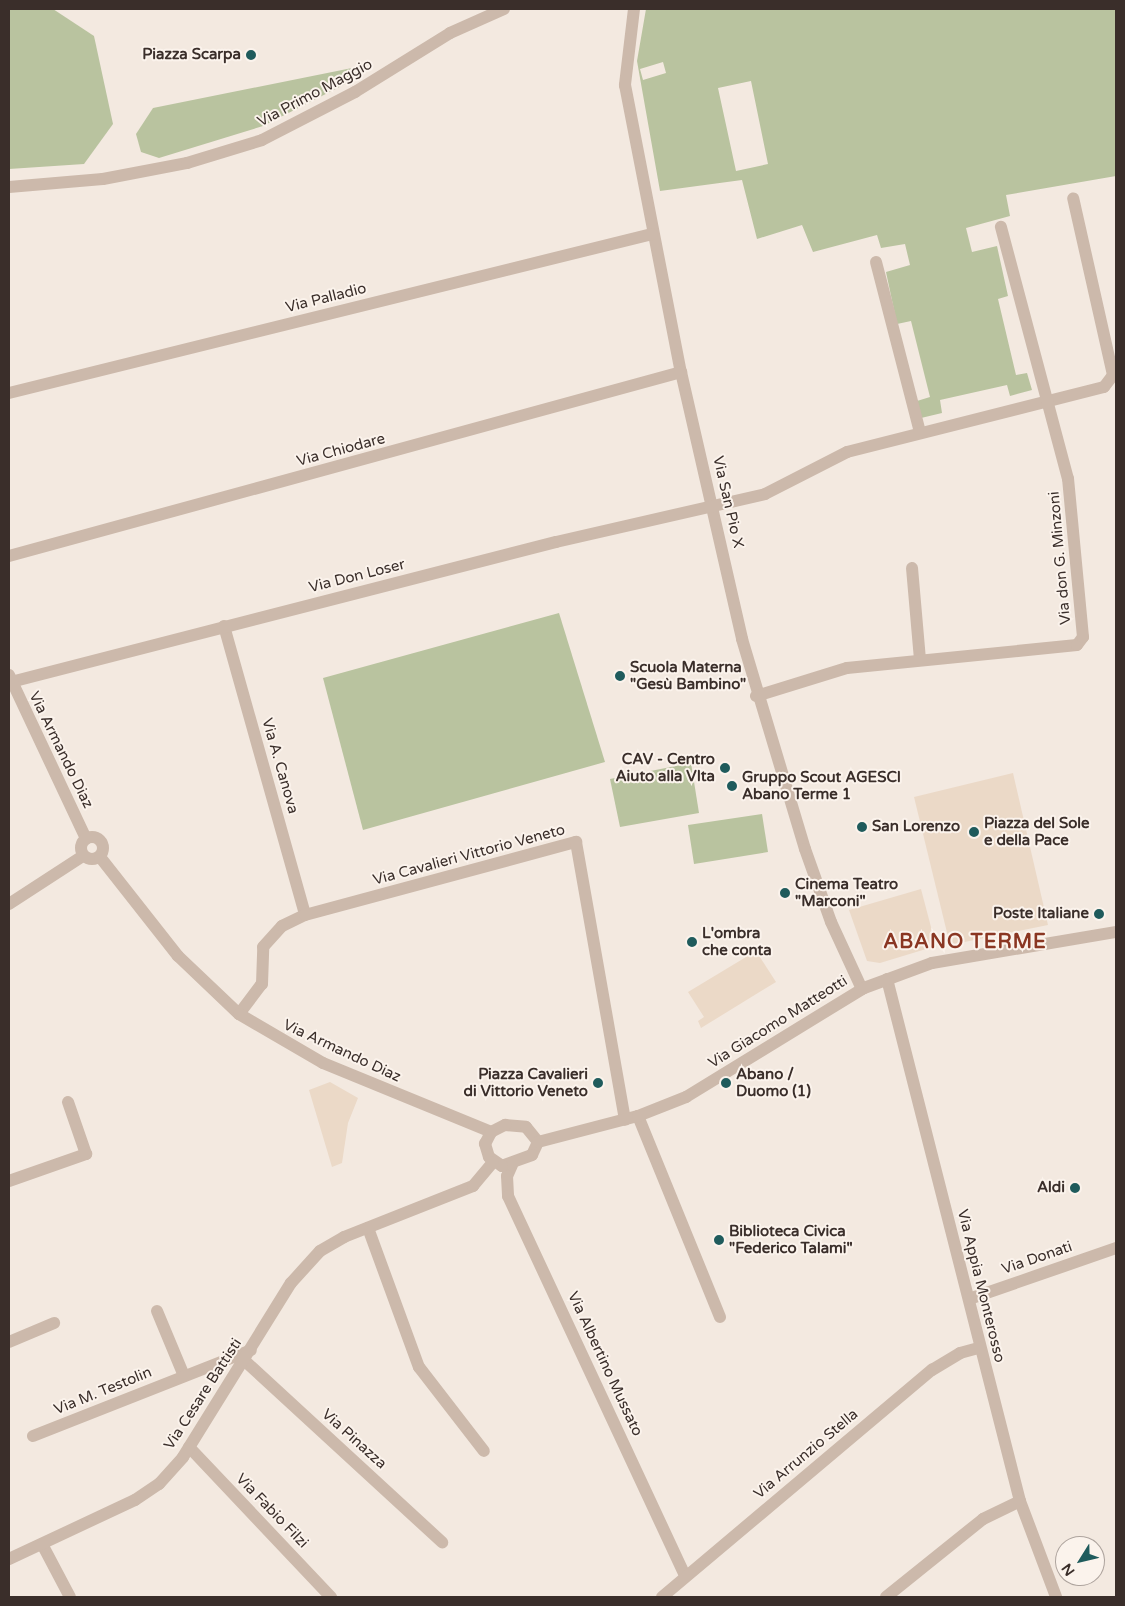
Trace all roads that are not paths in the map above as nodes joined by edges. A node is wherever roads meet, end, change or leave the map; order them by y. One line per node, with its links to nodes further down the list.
1 (504, 9): 3 (street, Via Primo Maggio)
2 (634, 9): 6 (street, Via San Pio X)
3 (9, 187)
4 (1073, 198): 10 (street, Via Don Loser)
5 (1002, 227): 10 (street)
6 (652, 234): 8 (street, Via San Pio X); 9 (street, Via Palladio)
7 (876, 262): 11 (street)
8 (681, 372): 12 (street, Via San Pio X); 13 (street, Via Chiodare)
9 (9, 393)
10 (1045, 401): 11 (street, Via Don Loser); 16 (street, Via don G. Minzoni)
11 (920, 432): 12 (street, Via Don Loser)
12 (712, 505): 15 (street, Via Don Loser); 18 (street, Via San Pio X)
13 (9, 556)
14 (912, 568): 16 (street)
15 (224, 626): 17 (street, Via Don Loser); 23 (street, Via A. Canova)
16 (920, 660): 18 (street, Via don G. Minzoni)
17 (10, 678): 19 (street, Via Armando Diaz)
18 (756, 696): 26 (street, Via San Pio X)
19 (86, 839): 20 (street); 21 (street, Via Armando Diaz)
20 (83, 856): 21 (street); 22 (street)
21 (100, 857): 27 (street, Via Armando Diaz)
22 (9, 904)
23 (305, 915): 27 (street, Via Cavalieri Vittorio Veneto); 30 (street, Via Cavalieri Vittorio Veneto)
24 (1116, 932): 25 (street, Via Giacomo Matteotti)
25 (887, 979): 26 (street, Via Giacomo Matteotti); 38 (street, Via Appia Monterosso)
26 (862, 989): 29 (street, Via Giacomo Matteotti)
27 (239, 1014): 31 (street, Via Armando Diaz)
28 (68, 1102): 35 (street)
29 (638, 1116): 30 (street, Via Giacomo Matteotti); 40 (street)
30 (625, 1120): 32 (street, Via Giacomo Matteotti)
31 (491, 1132): 32 (street); 33 (street)
32 (538, 1142): 34 (street)
33 (493, 1162): 34 (street); 36 (street, Via Cesare Battisti)
34 (512, 1165): 53 (street, Via Albertino Mussato)
35 (9, 1182)
36 (368, 1228): 44 (street, Via Cesare Battisti); 48 (street)
37 (1116, 1248): 38 (street, Via Donati)
38 (969, 1299): 43 (street, Via Appia Monterosso)
39 (158, 1311): 45 (street)
40 (720, 1317)
41 (54, 1323): 42 (street)
42 (9, 1342)
43 (979, 1348): 49 (street, Via Appia Monterosso); 53 (street, Via Arrunzio Stella)
44 (248, 1355): 45 (street, Via M. Testolin); 47 (street, Via Cesare Battisti); 50 (street, Via Pinazza)
45 (184, 1376): 46 (street, Via M. Testolin)
46 (33, 1436)
47 (189, 1448): 51 (street, Via Cesare Battisti); 55 (street, Via Fabio Filzi)
48 (484, 1450)
49 (1020, 1501): 57 (street); 58 (street, Via Appia Monterosso)
50 (442, 1542)
51 (42, 1544): 52 (street, Via Cesare Battisti); 54 (street)
52 (9, 1559)
53 (688, 1573): 56 (street, Via Arrunzio Stella)
54 (70, 1597)
55 (331, 1597)
56 (662, 1597)
57 (886, 1597)
58 (1056, 1597)

